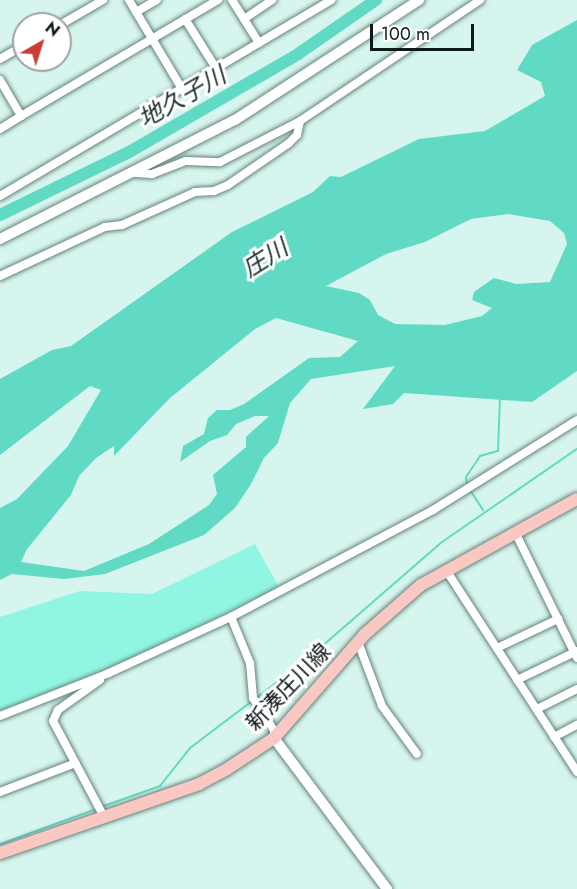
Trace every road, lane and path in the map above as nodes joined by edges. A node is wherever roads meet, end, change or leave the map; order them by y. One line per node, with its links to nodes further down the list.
1 (103, 0): 10 (street)
2 (129, 0): 11 (street)
3 (157, 0): 11 (street)
4 (218, 0): 13 (street)
5 (232, 0): 14 (street)
6 (272, 0): 14 (street)
7 (331, 0): 16 (street)
8 (419, 0): 23 (main road)
9 (480, 0): 21 (street)
10 (89, 3): 12 (street)
11 (136, 12): 15 (street)
12 (72, 16)
13 (185, 19): 15 (street); 17 (street)
14 (244, 19): 16 (street)
15 (153, 39): 19 (street); 20 (street)
16 (259, 43): 17 (street)
17 (216, 68): 19 (street)
18 (0, 80): 20 (street)
19 (182, 88): 24 (street)
20 (21, 116): 22 (street)
21 (300, 121): 23 (street); 26 (street)
22 (0, 129)
23 (136, 173): 25 (main road)
24 (0, 196)
25 (0, 239)
26 (0, 276)
27 (577, 420): 31 (street)
28 (577, 499): 29 (main road, 新湊庄川線)
29 (516, 534): 30 (main road, 新湊庄川線); 32 (street)
30 (446, 570): 33 (main road, 新湊庄川線); 34 (street)
31 (231, 617): 36 (street); 43 (street)
32 (558, 619): 34 (street); 35 (street)
33 (358, 642): 43 (main road, 新湊庄川線); 44 (street)
34 (497, 648): 37 (street)
35 (576, 654): 37 (street)
36 (109, 673): 40 (street); 45 (street)
37 (517, 680): 39 (street)
38 (577, 690): 39 (street)
39 (537, 709): 42 (street)
40 (0, 716)
41 (577, 725): 42 (street)
42 (554, 736): 46 (street)
43 (274, 738): 48 (main road, 新湊庄川線); 50 (main road)
44 (417, 754)
45 (76, 763): 47 (street); 48 (street)
46 (577, 772)
47 (0, 792)
48 (104, 817): 49 (main road, 新湊庄川線)
49 (0, 853)
50 (387, 889)

